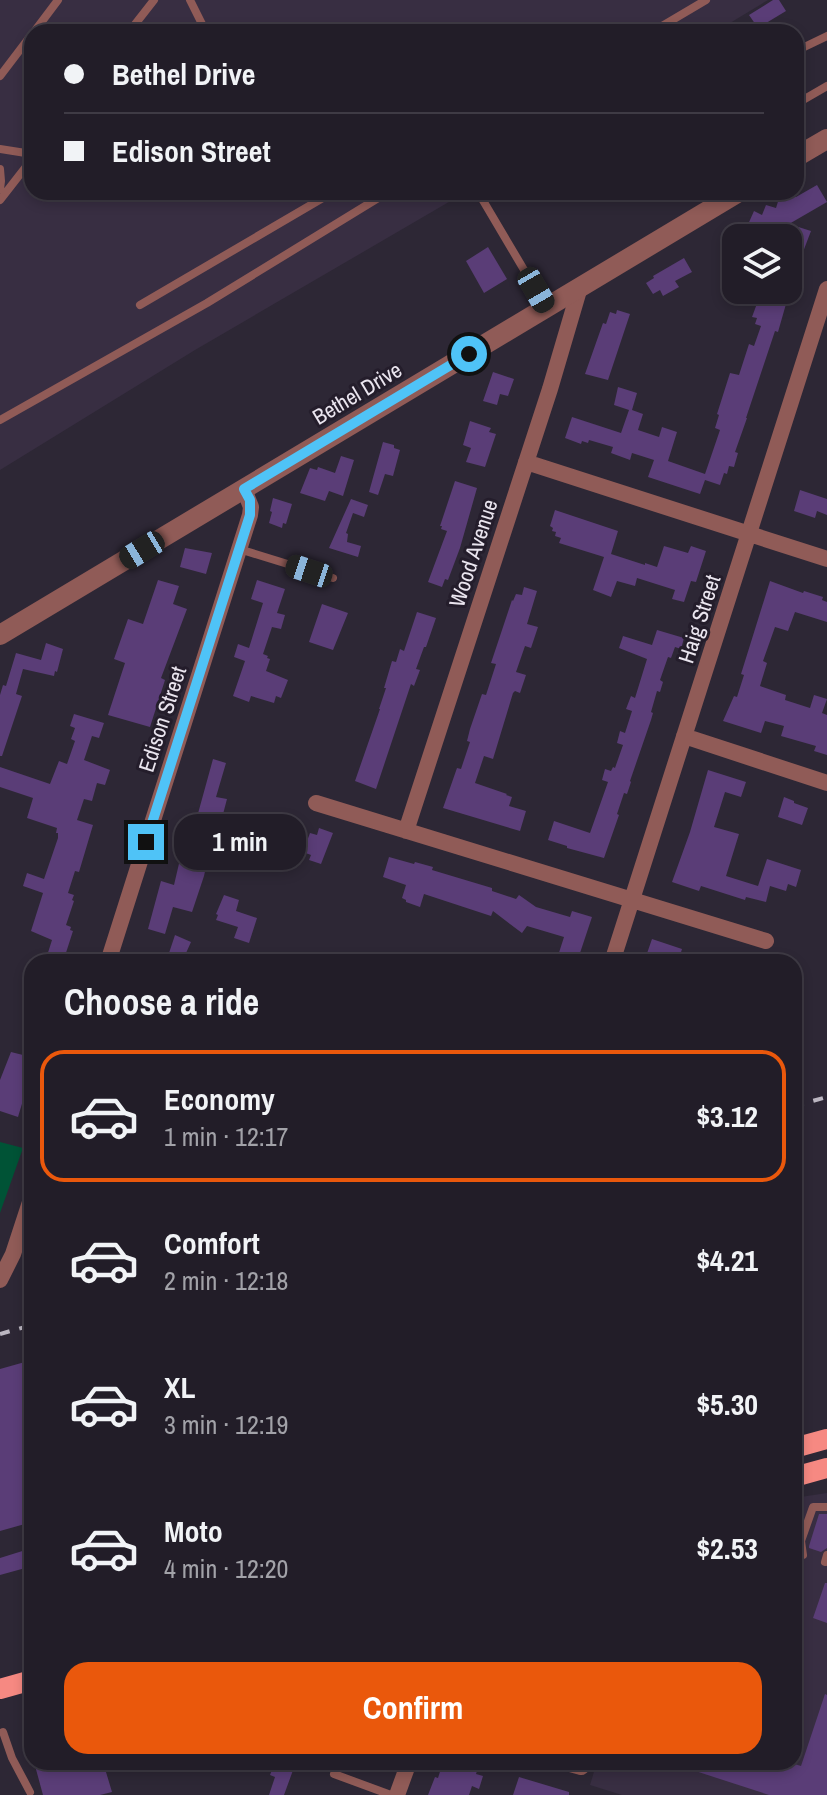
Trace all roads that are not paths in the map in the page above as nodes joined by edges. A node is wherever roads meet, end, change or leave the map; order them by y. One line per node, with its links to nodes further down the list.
1 (58, 0): 5 (lane)
2 (154, 0): 6 (lane)
3 (706, 0): 8 (lane)
4 (192, 2): 7 (lane)
5 (40, 24)
6 (135, 24)
7 (202, 24)
8 (666, 24)
9 (827, 36): 11 (lane)
10 (24, 45): 12 (lane)
11 (804, 47)
12 (0, 76)
13 (827, 86): 14 (lane)
14 (804, 99)
15 (827, 139): 17 (street)
16 (0, 149): 18 (lane)
17 (804, 152)
18 (24, 155)
19 (24, 168): 22 (lane)
20 (0, 169): 21 (lane)
21 (0, 189)
22 (0, 200)
23 (319, 200): 29 (lane)
24 (375, 200): 31 (lane)
25 (483, 200): 30 (lane)
26 (726, 200): 27 (street, Bethel Drive)
27 (580, 287): 30 (street, Bethel Drive); 32 (street, Wood Avenue)
28 (827, 289): 34 (street, Haig Street)
29 (140, 305)
30 (546, 308): 33 (street, Bethel Drive)
31 (0, 420)
32 (526, 462): 34 (street); 42 (street, Wood Avenue)
33 (244, 489): 35 (street, Edison Street); 38 (street, Bethel Drive)
34 (750, 534): 36 (street); 39 (street, Haig Street)
35 (239, 549): 37 (lane); 45 (street, Edison Street)
36 (827, 559)
37 (333, 578)
38 (0, 635)
39 (684, 736): 40 (street); 43 (street, Haig Street)
40 (827, 783)
41 (316, 803): 42 (street)
42 (406, 831): 43 (street)
43 (631, 900): 44 (street); 46 (street, Haig Street)
44 (766, 941)
45 (111, 954)
46 (614, 954)
47 (24, 1220): 48 (street)
48 (0, 1280)
49 (827, 1439): 50 (main road)
50 (802, 1446)
51 (827, 1468): 52 (main road)
52 (802, 1475)
53 (827, 1507): 54 (lane)
54 (802, 1538)
55 (802, 1548): 56 (lane)
56 (803, 1555)
57 (24, 1682): 58 (main road)
58 (0, 1689)
59 (3, 1732): 62 (lane)
60 (405, 1770): 63 (street)
61 (334, 1774): 63 (lane)
62 (30, 1792)
63 (394, 1795)

